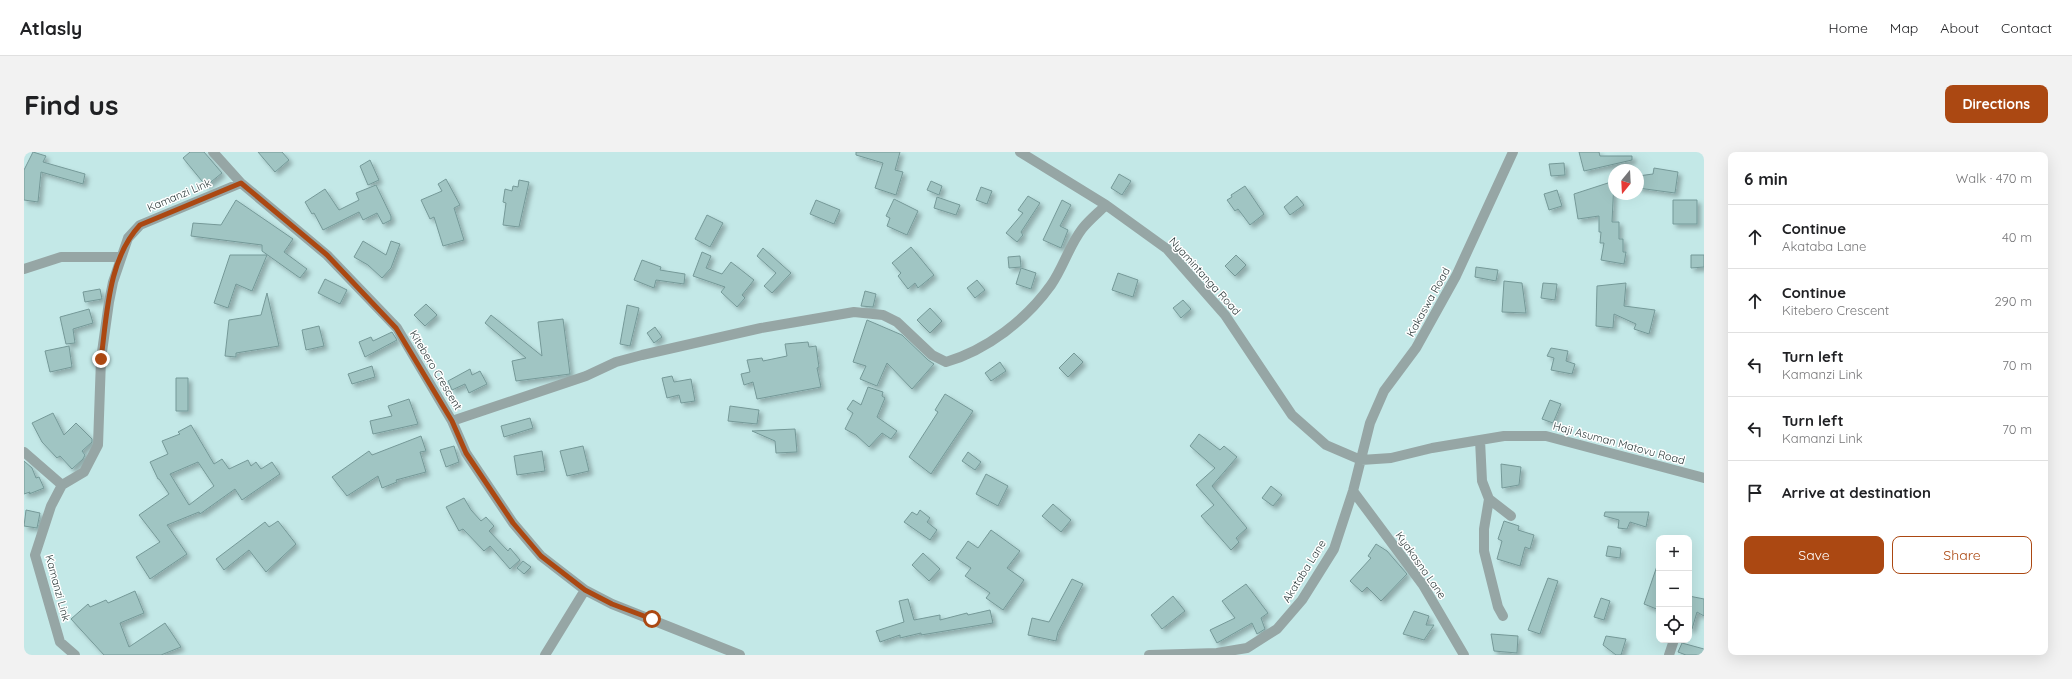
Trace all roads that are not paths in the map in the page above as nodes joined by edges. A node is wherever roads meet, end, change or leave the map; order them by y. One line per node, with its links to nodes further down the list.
1 (213, 152): 4 (street, Kitebero Crescent)
2 (1020, 152): 5 (street, Nyamintanga Road)
3 (1512, 152): 11 (street, Kakaswa Road)
4 (241, 183): 6 (street, Kamanzi Link); 8 (street, Kitebero Crescent)
5 (1106, 205): 8 (street); 11 (street, Nyamintanga Road)
6 (121, 257): 7 (street); 13 (street, Kamanzi Link)
7 (24, 269)
8 (452, 421): 17 (street, Kitebero Crescent)
9 (1480, 440): 11 (street, Haji Asuman Matovu Road); 12 (street, Haji Asuman Matovu Road); 15 (street)
10 (24, 452): 13 (street)
11 (1361, 460): 14 (street, Akataba Lane)
12 (1704, 478)
13 (62, 485): 21 (street, Kamanzi Link)
14 (1353, 491): 24 (street, Akataba Lane); 25 (street, Kyakasna Lane)
15 (1489, 499): 16 (street); 18 (street)
16 (1511, 516)
17 (585, 590): 20 (street); 22 (street)
18 (1503, 616)
19 (1673, 643): 26 (street)
20 (720, 652): 23 (street)
21 (75, 655)
22 (545, 655)
23 (740, 655)
24 (1149, 655)
25 (1464, 655)
26 (1669, 655)

